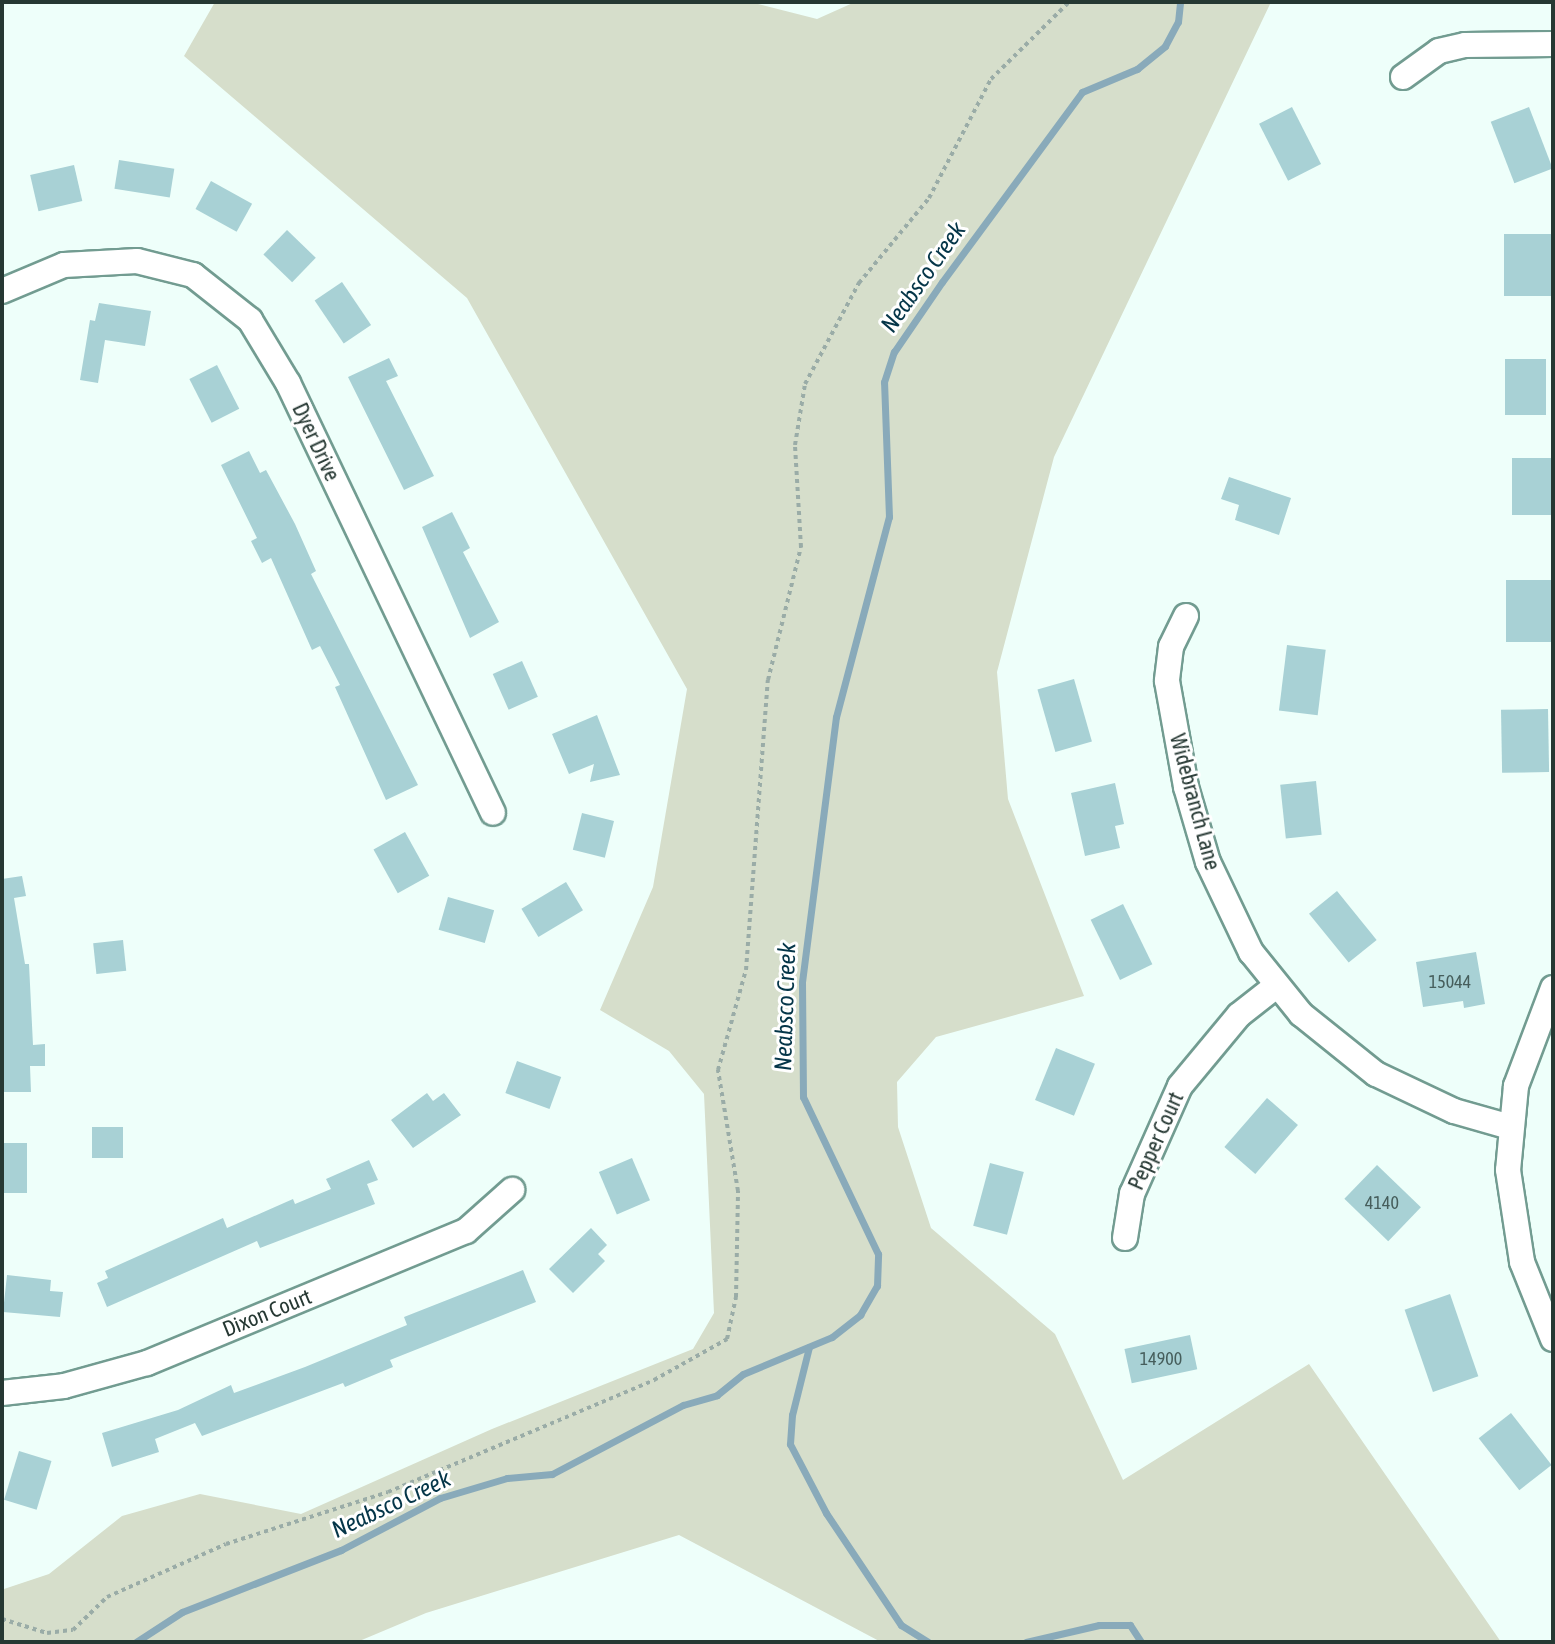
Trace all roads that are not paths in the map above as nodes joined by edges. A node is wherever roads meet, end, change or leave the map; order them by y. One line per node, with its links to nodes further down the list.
1 (1553, 44): 2 (street)
2 (1403, 77)
3 (2, 291): 5 (street, Dyer Drive)
4 (1186, 616): 6 (street, Widebranch Lane)
5 (493, 813)
6 (1276, 986): 8 (street, Widebranch Lane); 10 (street, Pepper Court)
7 (1553, 988): 8 (street)
8 (1510, 1127): 11 (street)
9 (512, 1190): 12 (street, Dixon Court)
10 (1125, 1238)
11 (1553, 1339)
12 (2, 1393)

